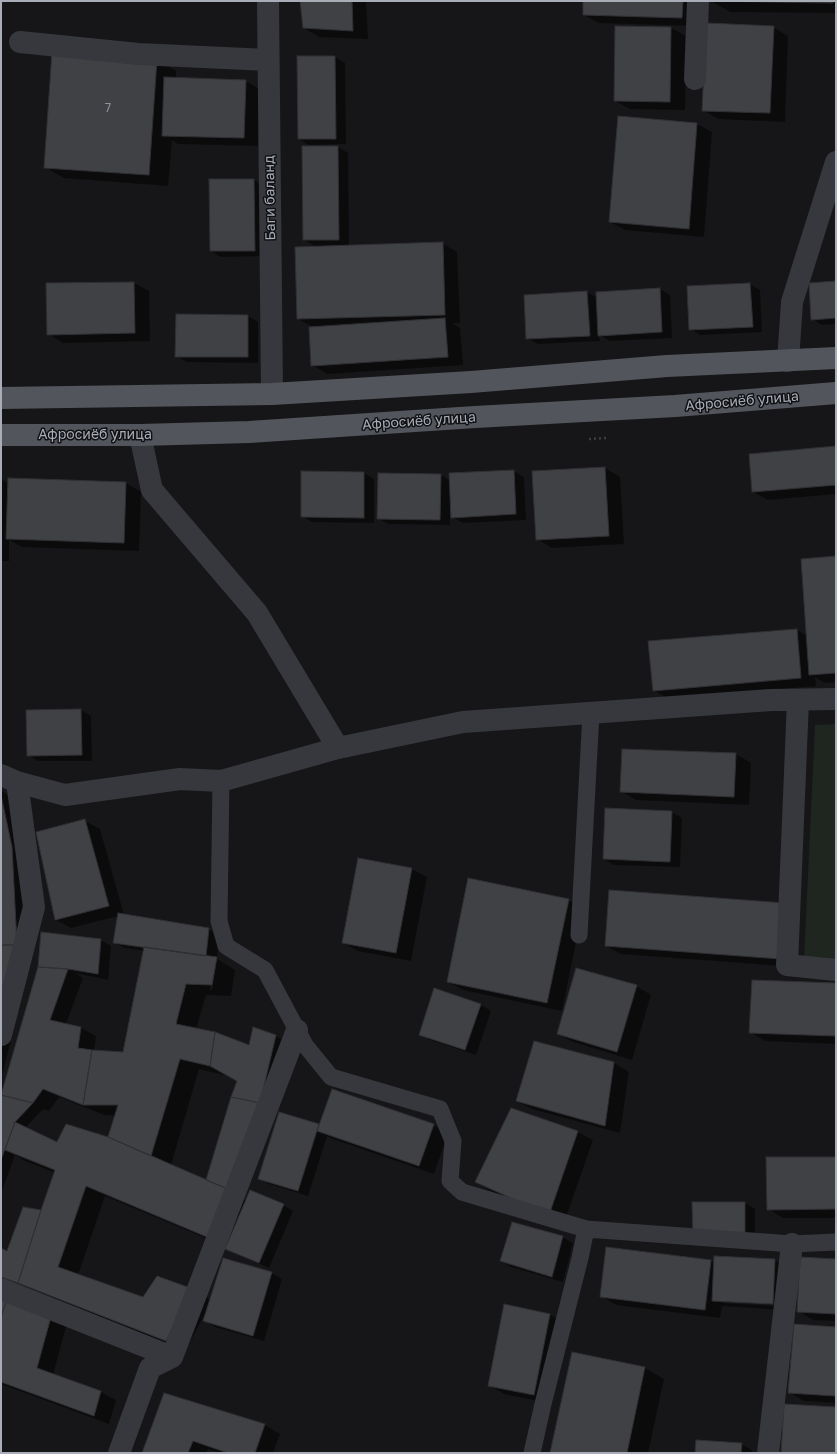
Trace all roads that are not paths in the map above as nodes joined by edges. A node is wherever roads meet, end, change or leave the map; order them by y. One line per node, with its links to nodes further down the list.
1 (268, 1): 4 (street, Баги баланд)
2 (698, 1): 5 (street)
3 (20, 42): 4 (street)
4 (268, 60): 10 (street, Баги баланд)
5 (695, 79)
6 (836, 162): 8 (street)
7 (836, 358): 8 (main road)
8 (788, 361): 10 (main road)
9 (836, 393): 13 (main road, Афросиёб улица)
10 (272, 394): 11 (main road)
11 (1, 398)
12 (1, 435): 13 (main road, Афросиёб улица)
13 (140, 435): 17 (street)
14 (798, 700): 15 (street); 16 (street); 21 (street)
15 (836, 700)
16 (591, 713): 17 (street); 20 (lane)
17 (338, 748): 19 (street)
18 (9, 779): 19 (street); 23 (street)
19 (221, 781): 22 (lane)
20 (578, 935)
21 (836, 970)
22 (297, 1030): 24 (lane); 28 (street)
23 (1, 1035)
24 (586, 1229): 26 (lane); 30 (lane)
25 (836, 1242): 26 (lane)
26 (792, 1244): 31 (street)
27 (1, 1289): 28 (street)
28 (172, 1357): 29 (street)
29 (119, 1453)
30 (532, 1453)
31 (768, 1453)

